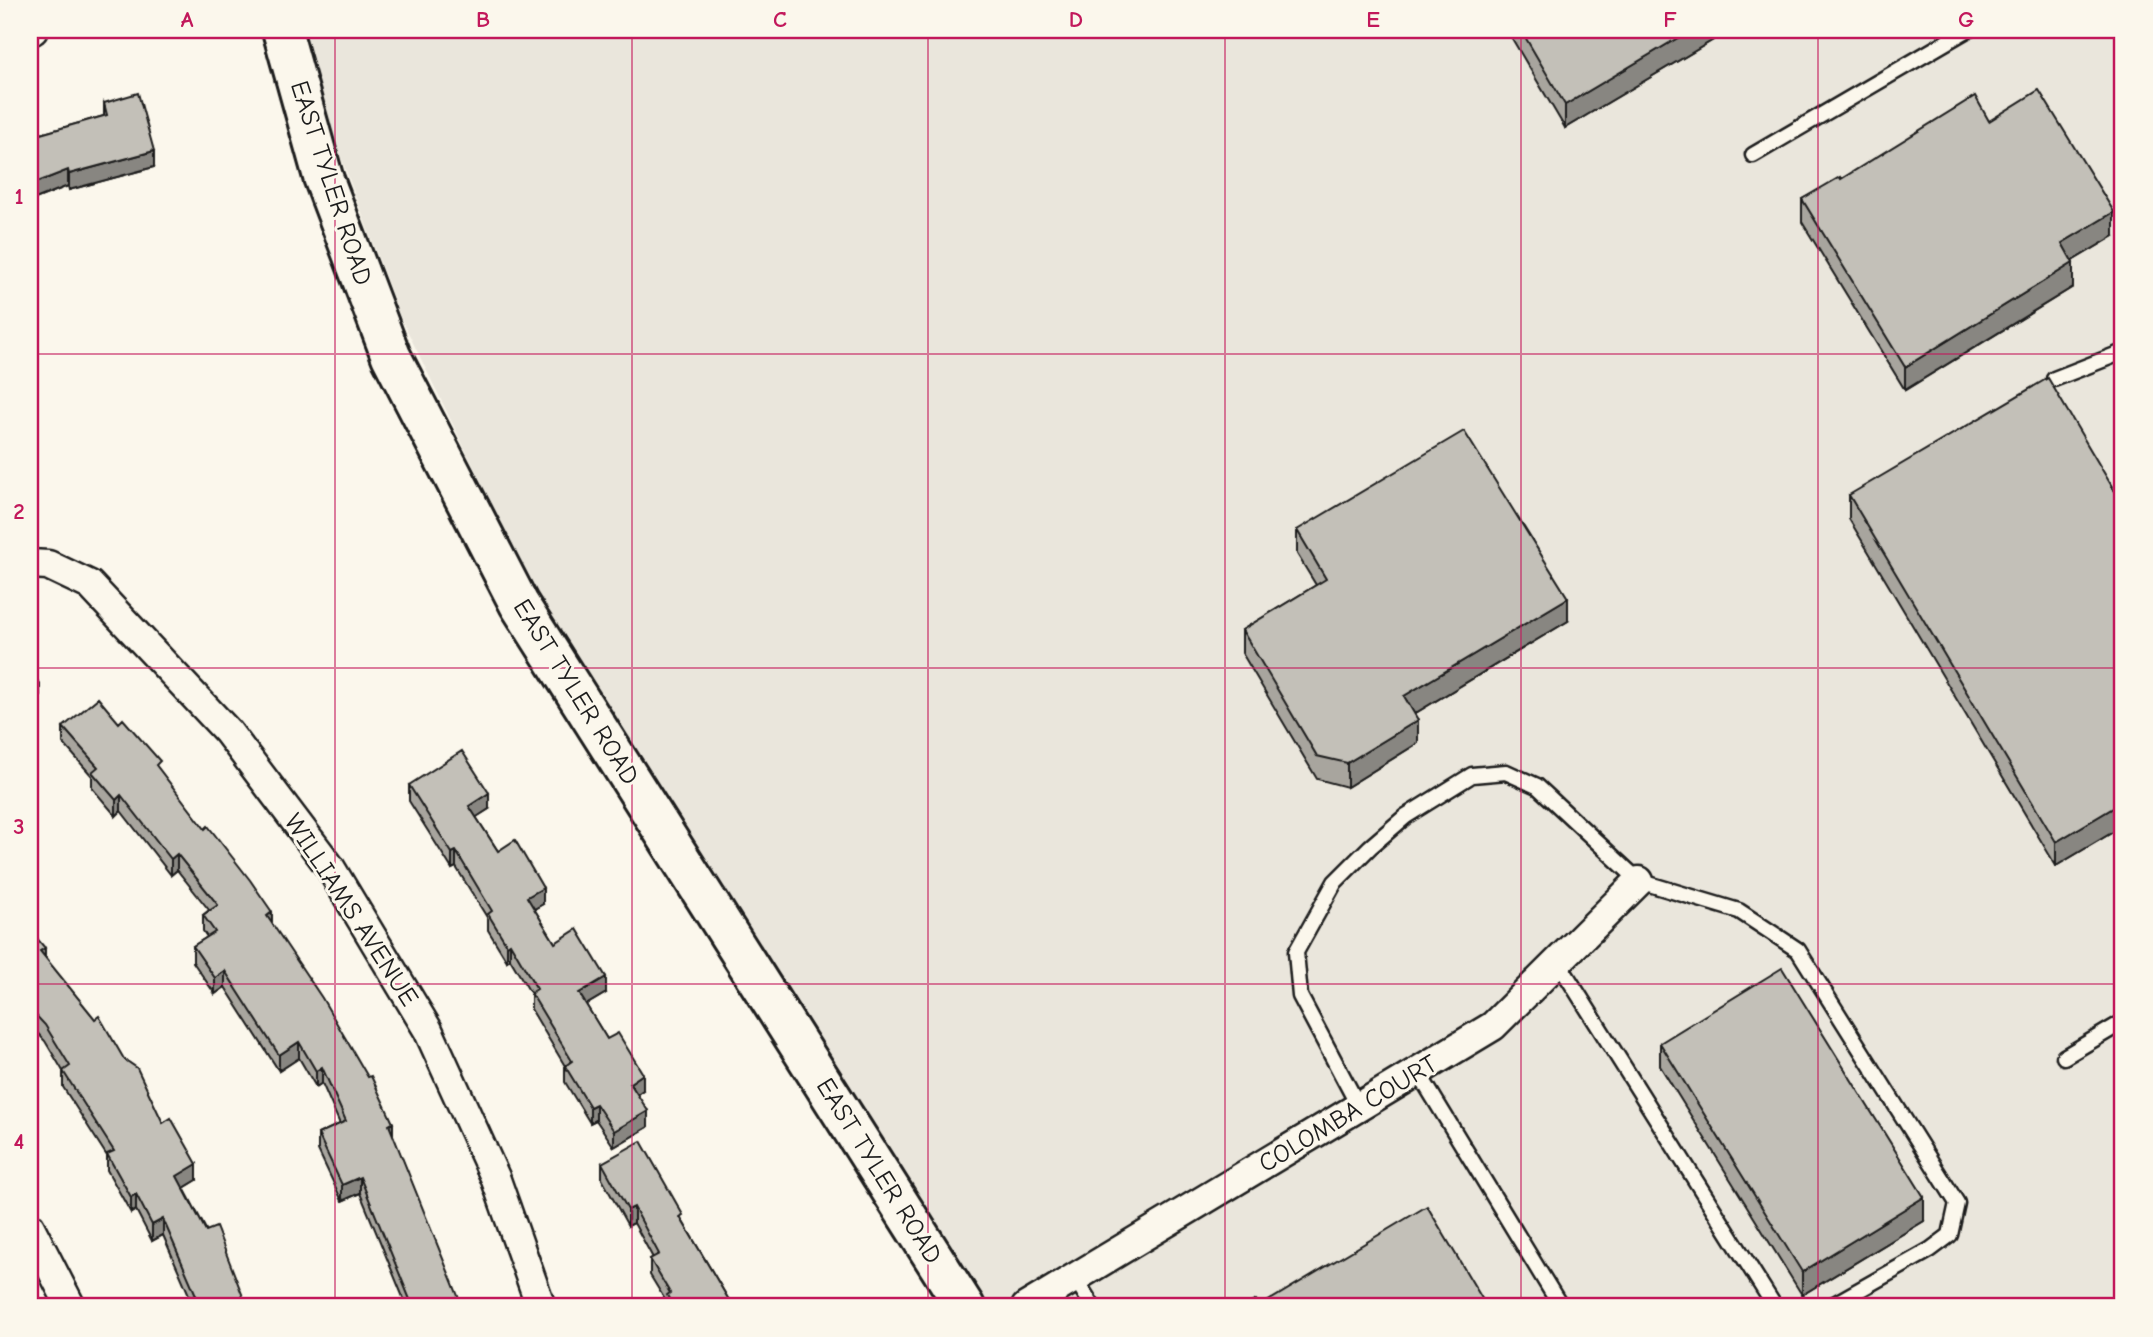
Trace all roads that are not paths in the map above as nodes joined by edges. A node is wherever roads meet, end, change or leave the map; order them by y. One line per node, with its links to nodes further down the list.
1 (282, 30): 17 (street, EAST TYLER ROAD)
2 (1967, 30): 3 (lane)
3 (1753, 155)
4 (2123, 352): 5 (lane)
5 (2054, 379)
6 (30, 564): 16 (street, WILLIAMS AVENUE)
7 (1639, 881): 8 (street, COLOMBA COURT); 12 (lane); 22 (lane)
8 (1558, 962): 11 (street, COLOMBA COURT); 21 (lane)
9 (2123, 1022): 10 (lane)
10 (2064, 1057)
11 (1418, 1072): 12 (street, COLOMBA COURT); 20 (lane)
12 (1359, 1107): 14 (street, COLOMBA COURT)
13 (30, 1227): 15 (street)
14 (1075, 1278): 18 (street, COLOMBA COURT); 19 (lane)
15 (71, 1307)
16 (541, 1307)
17 (965, 1307)
18 (1026, 1307)
19 (1093, 1307)
20 (1561, 1307)
21 (1774, 1307)
22 (1829, 1307)

